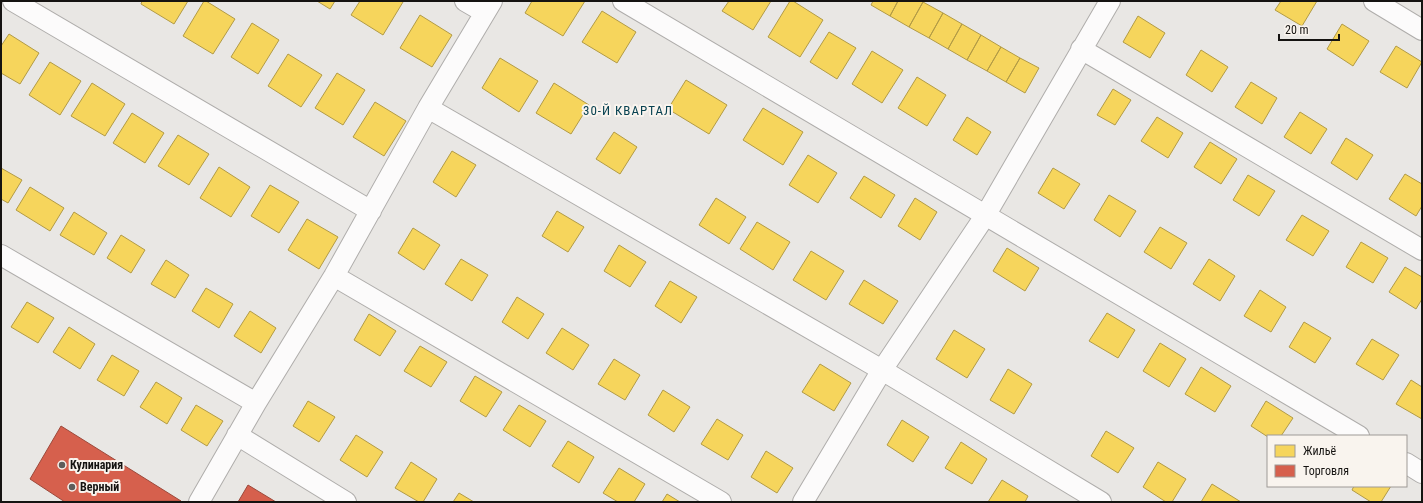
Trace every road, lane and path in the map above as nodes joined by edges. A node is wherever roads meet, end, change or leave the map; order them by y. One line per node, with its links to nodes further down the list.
1 (13, 1): 10 (street)
2 (466, 1): 6 (street)
3 (623, 1): 11 (street)
4 (1110, 1): 8 (street)
5 (1374, 1): 7 (street)
6 (488, 7): 9 (street)
7 (1422, 30)
8 (1081, 49): 11 (street); 12 (street)
9 (428, 108): 10 (street); 15 (street)
10 (370, 211): 14 (street)
11 (984, 216): 15 (street); 18 (street)
12 (1422, 250)
13 (1, 255): 16 (street)
14 (334, 276): 16 (street); 23 (street)
15 (882, 370): 24 (street); 25 (street)
16 (256, 403): 17 (street)
17 (238, 435): 21 (street); 22 (street)
18 (1357, 435)
19 (1407, 465): 20 (street)
20 (1422, 473)
21 (199, 502)
22 (346, 502)
23 (721, 502)
24 (803, 502)
25 (1101, 502)

